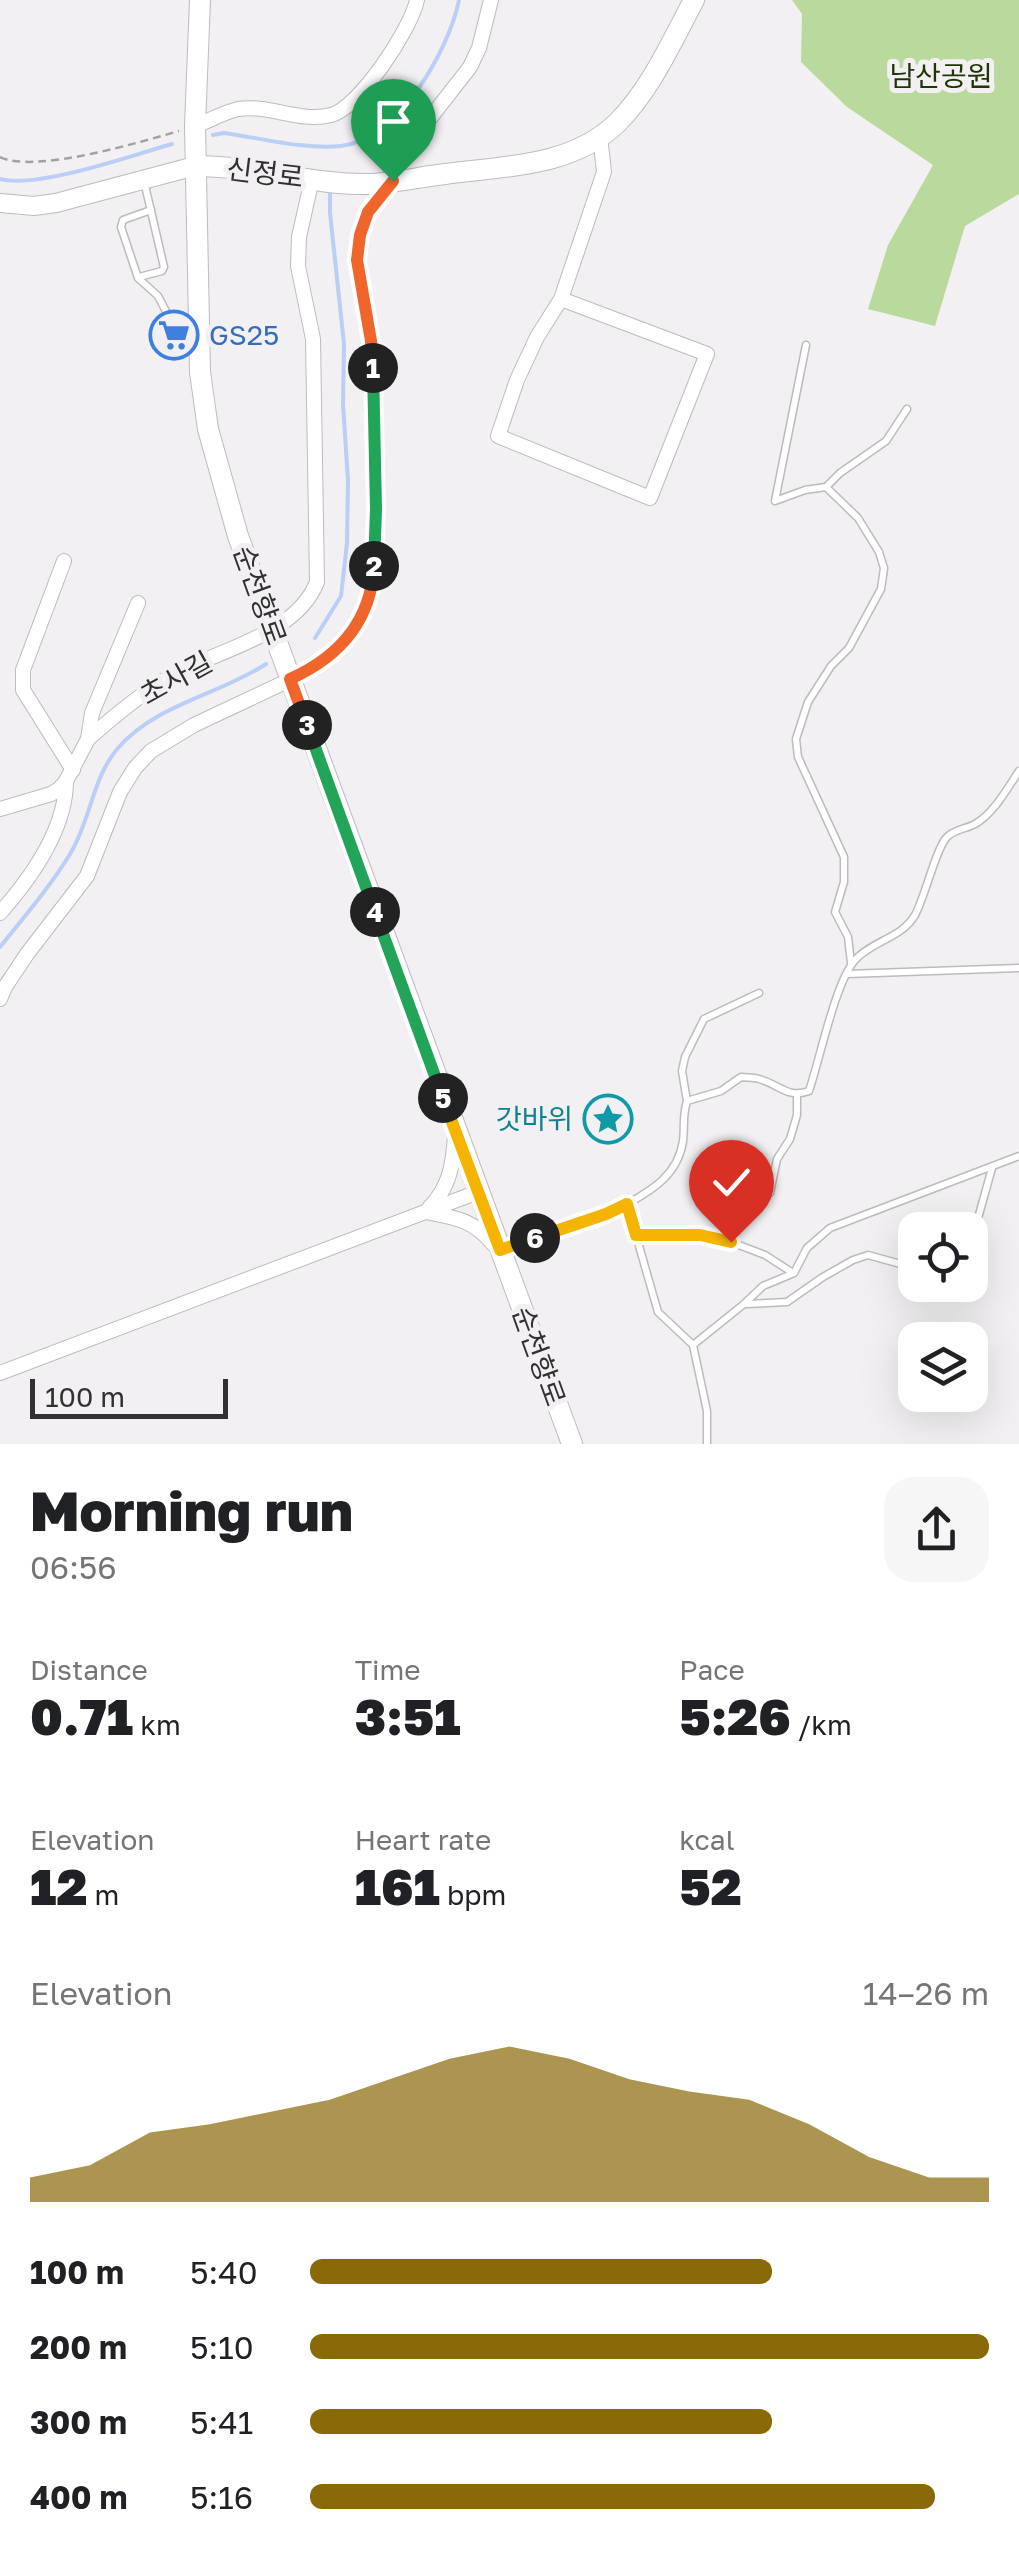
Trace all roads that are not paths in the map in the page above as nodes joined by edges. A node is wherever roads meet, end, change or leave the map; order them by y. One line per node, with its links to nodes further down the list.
1 (200, 0): 5 (main road, 순천향로)
2 (416, 0): 5 (street)
3 (492, 0): 10 (street)
4 (694, 0): 6 (main road, 신정로)
5 (195, 126): 7 (main road, 순천향로)
6 (600, 136): 10 (main road, 신정로); 14 (street)
7 (195, 166): 8 (main road, 신정로); 9 (street, 신정로); 21 (main road, 순천향로)
8 (312, 179): 10 (main road, 신정로); 21 (street, 초사길)
9 (144, 180): 11 (street, 신정로); 12 (lane)
10 (393, 181): 22 (street)
11 (0, 203)
12 (151, 210): 13 (lane); 13 (lane)
13 (138, 278): 16 (lane)
14 (561, 299): 14 (street)
15 (806, 345): 18 (lane)
16 (175, 354)
17 (907, 410): 18 (lane)
18 (826, 487): 28 (lane)
19 (64, 561): 25 (street)
20 (138, 602): 23 (street)
21 (272, 629): 22 (main road, 순천향로); 23 (street, 초사길)
22 (290, 679): 32 (street); 35 (main road, 순천향로)
23 (88, 739): 25 (street)
24 (1019, 771): 28 (lane)
25 (69, 776): 26 (street); 27 (street)
26 (0, 809)
27 (0, 913)
28 (851, 964): 30 (lane)
29 (1019, 968): 30 (lane)
30 (847, 974): 33 (lane)
31 (759, 992): 34 (lane)
32 (0, 999)
33 (797, 1095): 34 (lane); 43 (lane)
34 (687, 1101): 39 (lane)
35 (455, 1130): 38 (main road, 순천향로); 40 (street)
36 (1019, 1156): 37 (lane)
37 (993, 1166): 41 (lane); 46 (lane)
38 (478, 1192): 40 (street); 44 (main road, 순천향로)
39 (627, 1204): 42 (lane); 44 (lane)
40 (425, 1212): 44 (street); 49 (street)
41 (980, 1212)
42 (636, 1235): 43 (lane); 48 (lane)
43 (731, 1242): 46 (lane)
44 (501, 1252): 50 (main road, 순천향로)
45 (898, 1263): 47 (lane)
46 (794, 1273): 47 (lane)
47 (744, 1304): 48 (lane)
48 (693, 1345): 51 (lane)
49 (0, 1372)
50 (572, 1444)
51 (707, 1444)

